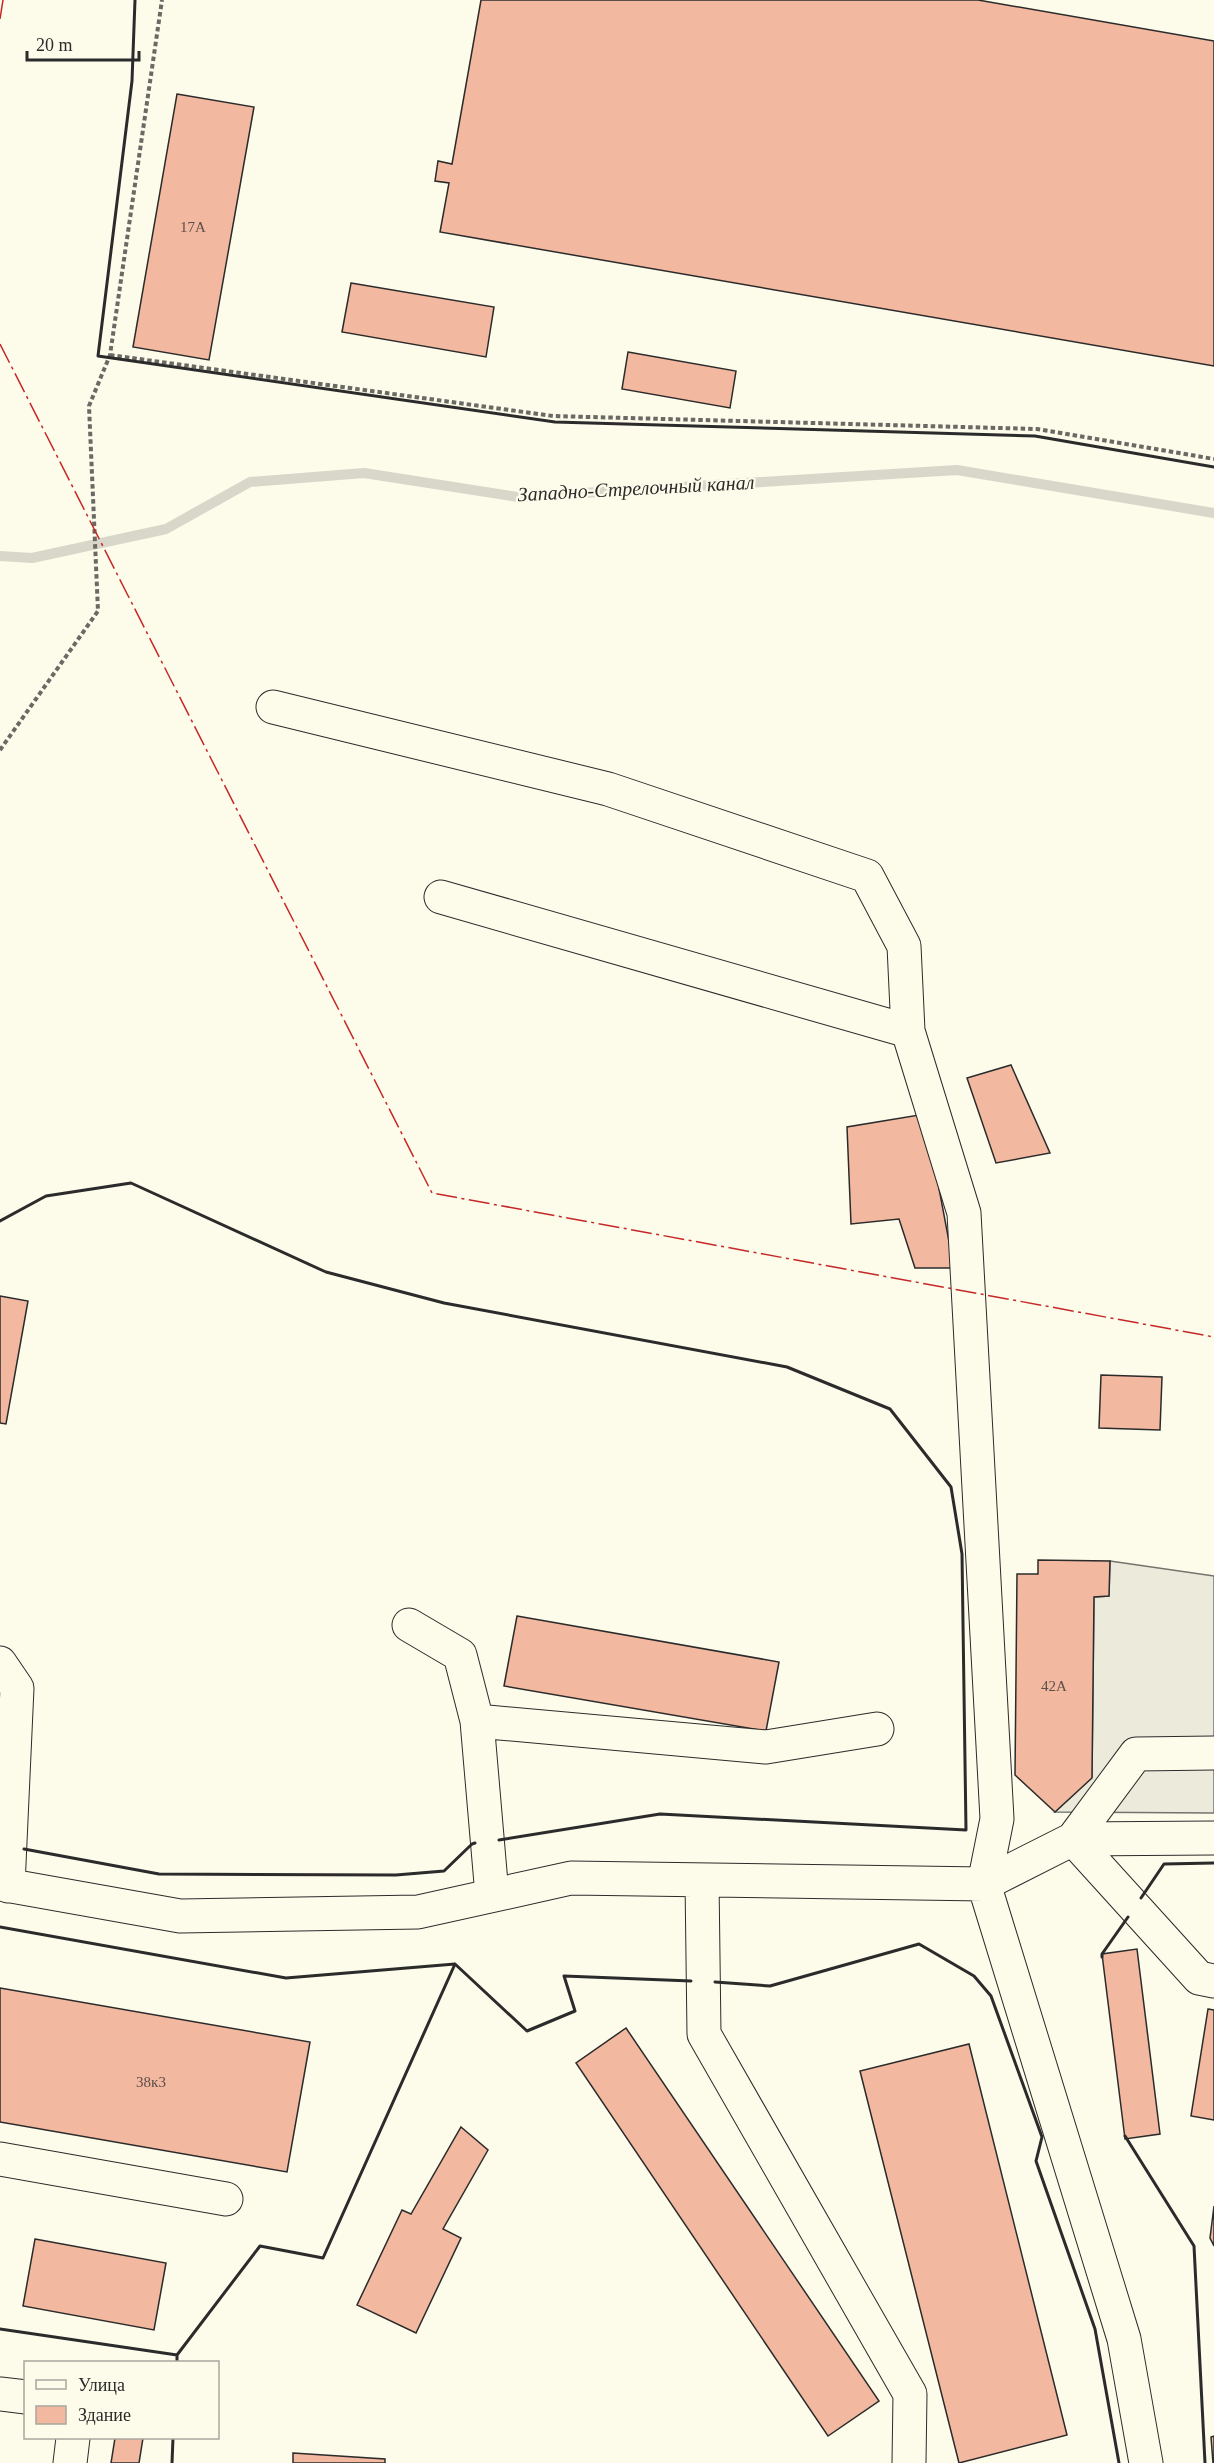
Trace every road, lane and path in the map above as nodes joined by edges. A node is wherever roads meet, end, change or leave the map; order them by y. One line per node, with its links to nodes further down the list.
1 (162, 0): 2 (path)
2 (110, 355): 3 (path); 5 (path)
3 (1214, 459)
4 (273, 707): 7 (lane)
5 (0, 750)
6 (441, 897): 7 (lane)
7 (908, 1031): 16 (lane)
8 (409, 1625): 10 (lane)
9 (0, 1663): 17 (lane)
10 (477, 1721): 11 (lane); 18 (lane)
11 (877, 1730)
12 (1214, 1753): 14 (lane)
13 (1214, 1838): 14 (lane)
14 (1073, 1839): 16 (lane); 19 (lane)
15 (702, 1880): 16 (lane); 18 (lane); 26 (lane)
16 (984, 1884): 27 (lane)
17 (4, 1885): 18 (lane)
18 (492, 1895)
19 (1214, 1981)
20 (0, 2158): 21 (lane)
21 (226, 2199)
22 (0, 2394): 23 (lane)
23 (24, 2397)
24 (73, 2439): 25 (lane)
25 (70, 2463)
26 (909, 2463)
27 (1146, 2463)

